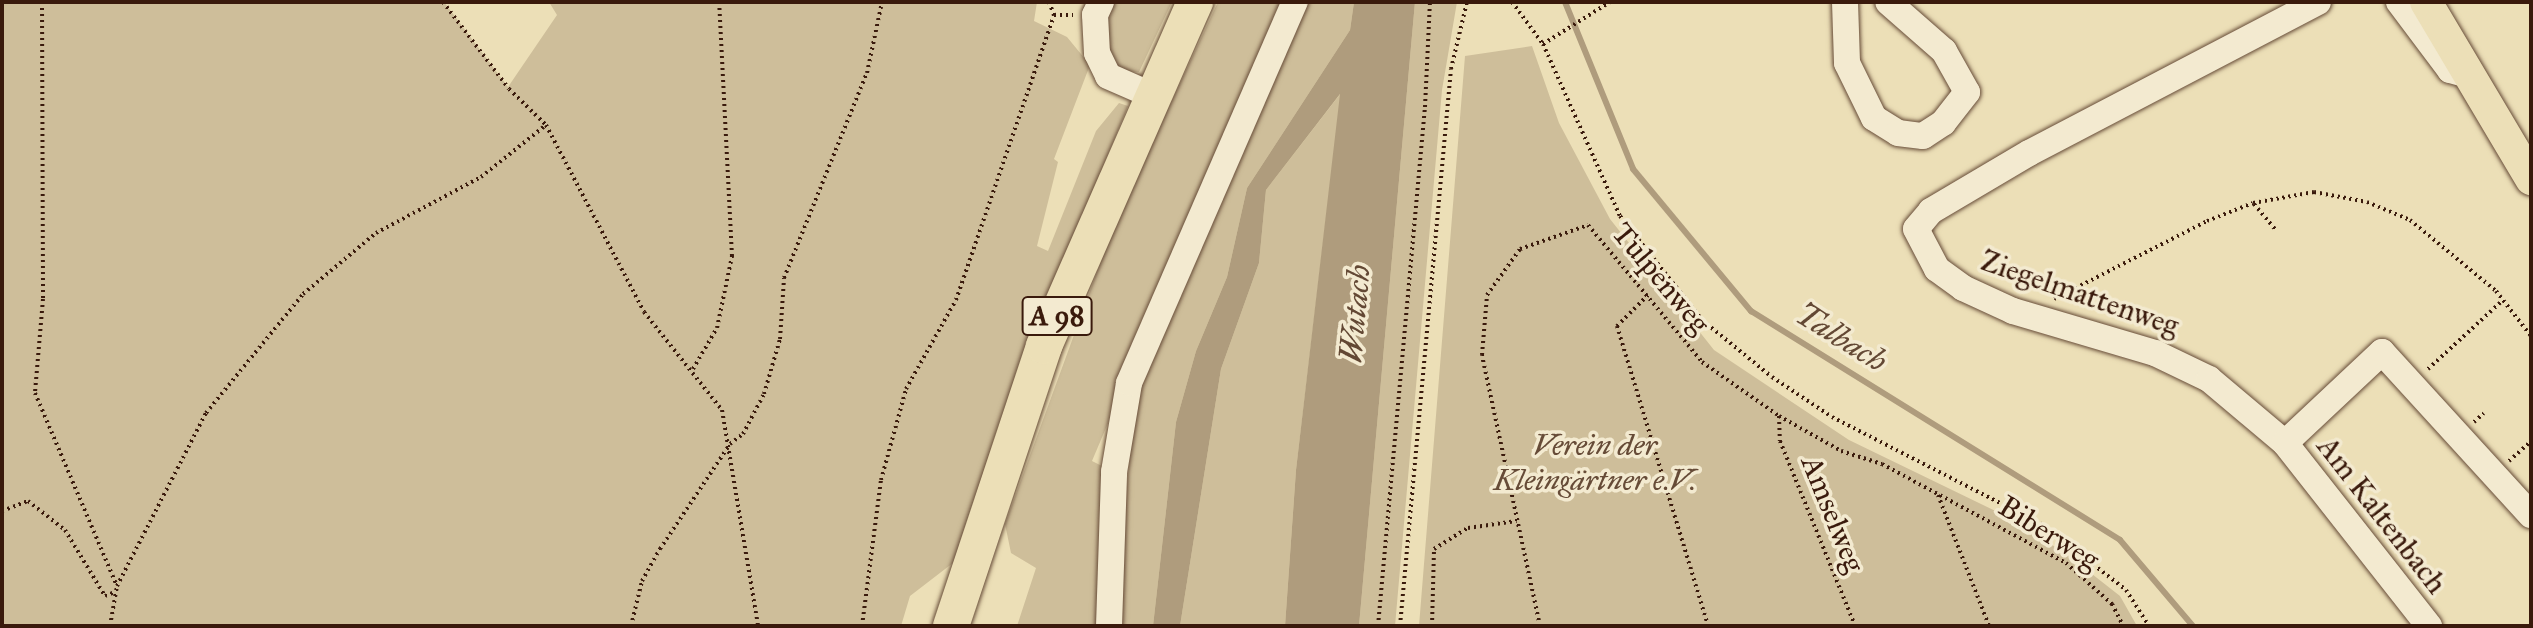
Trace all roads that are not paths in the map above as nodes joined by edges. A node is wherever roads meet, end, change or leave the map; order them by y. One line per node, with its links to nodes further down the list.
1 (1195, 2): 10 (highway, A 98)
2 (1295, 2): 15 (street)
3 (1845, 2): 4 (street)
4 (1888, 2)
5 (2318, 2): 12 (street, Ziegelmattenweg)
6 (2399, 2): 9 (street)
7 (2426, 2): 9 (main road)
8 (1098, 9): 10 (street)
9 (2471, 75): 11 (main road)
10 (1151, 95): 14 (highway, A 98)
11 (2531, 179)
12 (2285, 443): 13 (street); 16 (street, Am Kaltenbach)
13 (2531, 515)
14 (951, 626)
15 (1109, 626)
16 (2429, 626)

